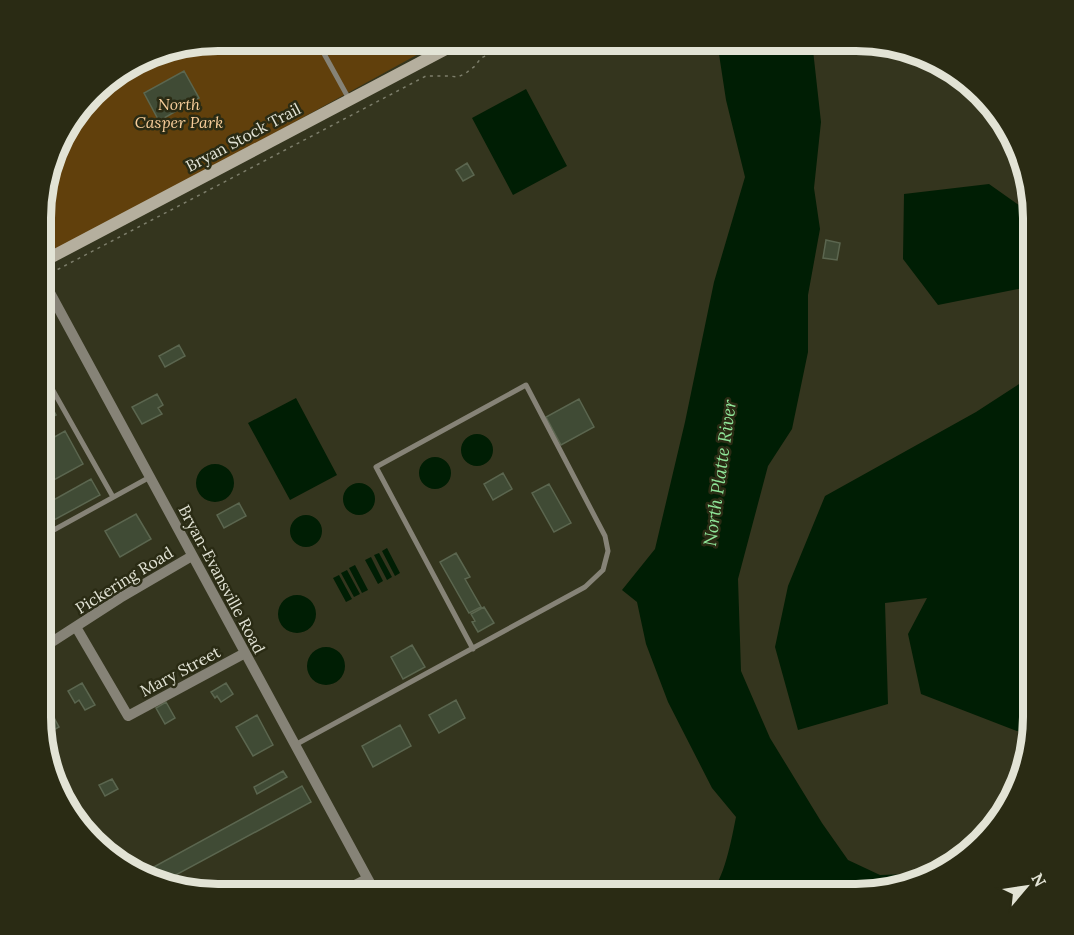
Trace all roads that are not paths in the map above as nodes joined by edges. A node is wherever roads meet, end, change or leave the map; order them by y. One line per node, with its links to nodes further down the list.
1 (323, 51): 3 (lane)
2 (441, 51): 3 (main road, Bryan Stock Trail)
3 (349, 99): 4 (main road, Bryan Stock Trail)
4 (51, 257)
5 (51, 295): 7 (street, Bryan-Evansville Road)
6 (51, 387): 8 (lane)
7 (150, 477): 8 (lane); 10 (street, Bryan-Evansville Road)
8 (113, 497): 9 (lane)
9 (51, 531)
10 (192, 556): 11 (street, Pickering Road); 14 (street, Bryan-Evansville Road)
11 (76, 627): 12 (street, Pickering Road); 14 (street, Mary Street)
12 (51, 643)
13 (473, 649): 13 (lane); 15 (lane)
14 (245, 653): 15 (street, Bryan-Evansville Road)
15 (295, 746): 16 (street, Bryan-Evansville Road)
16 (367, 879): 17 (street); 18 (street, Bryan-Evansville Road)
17 (357, 884)
18 (370, 884)

